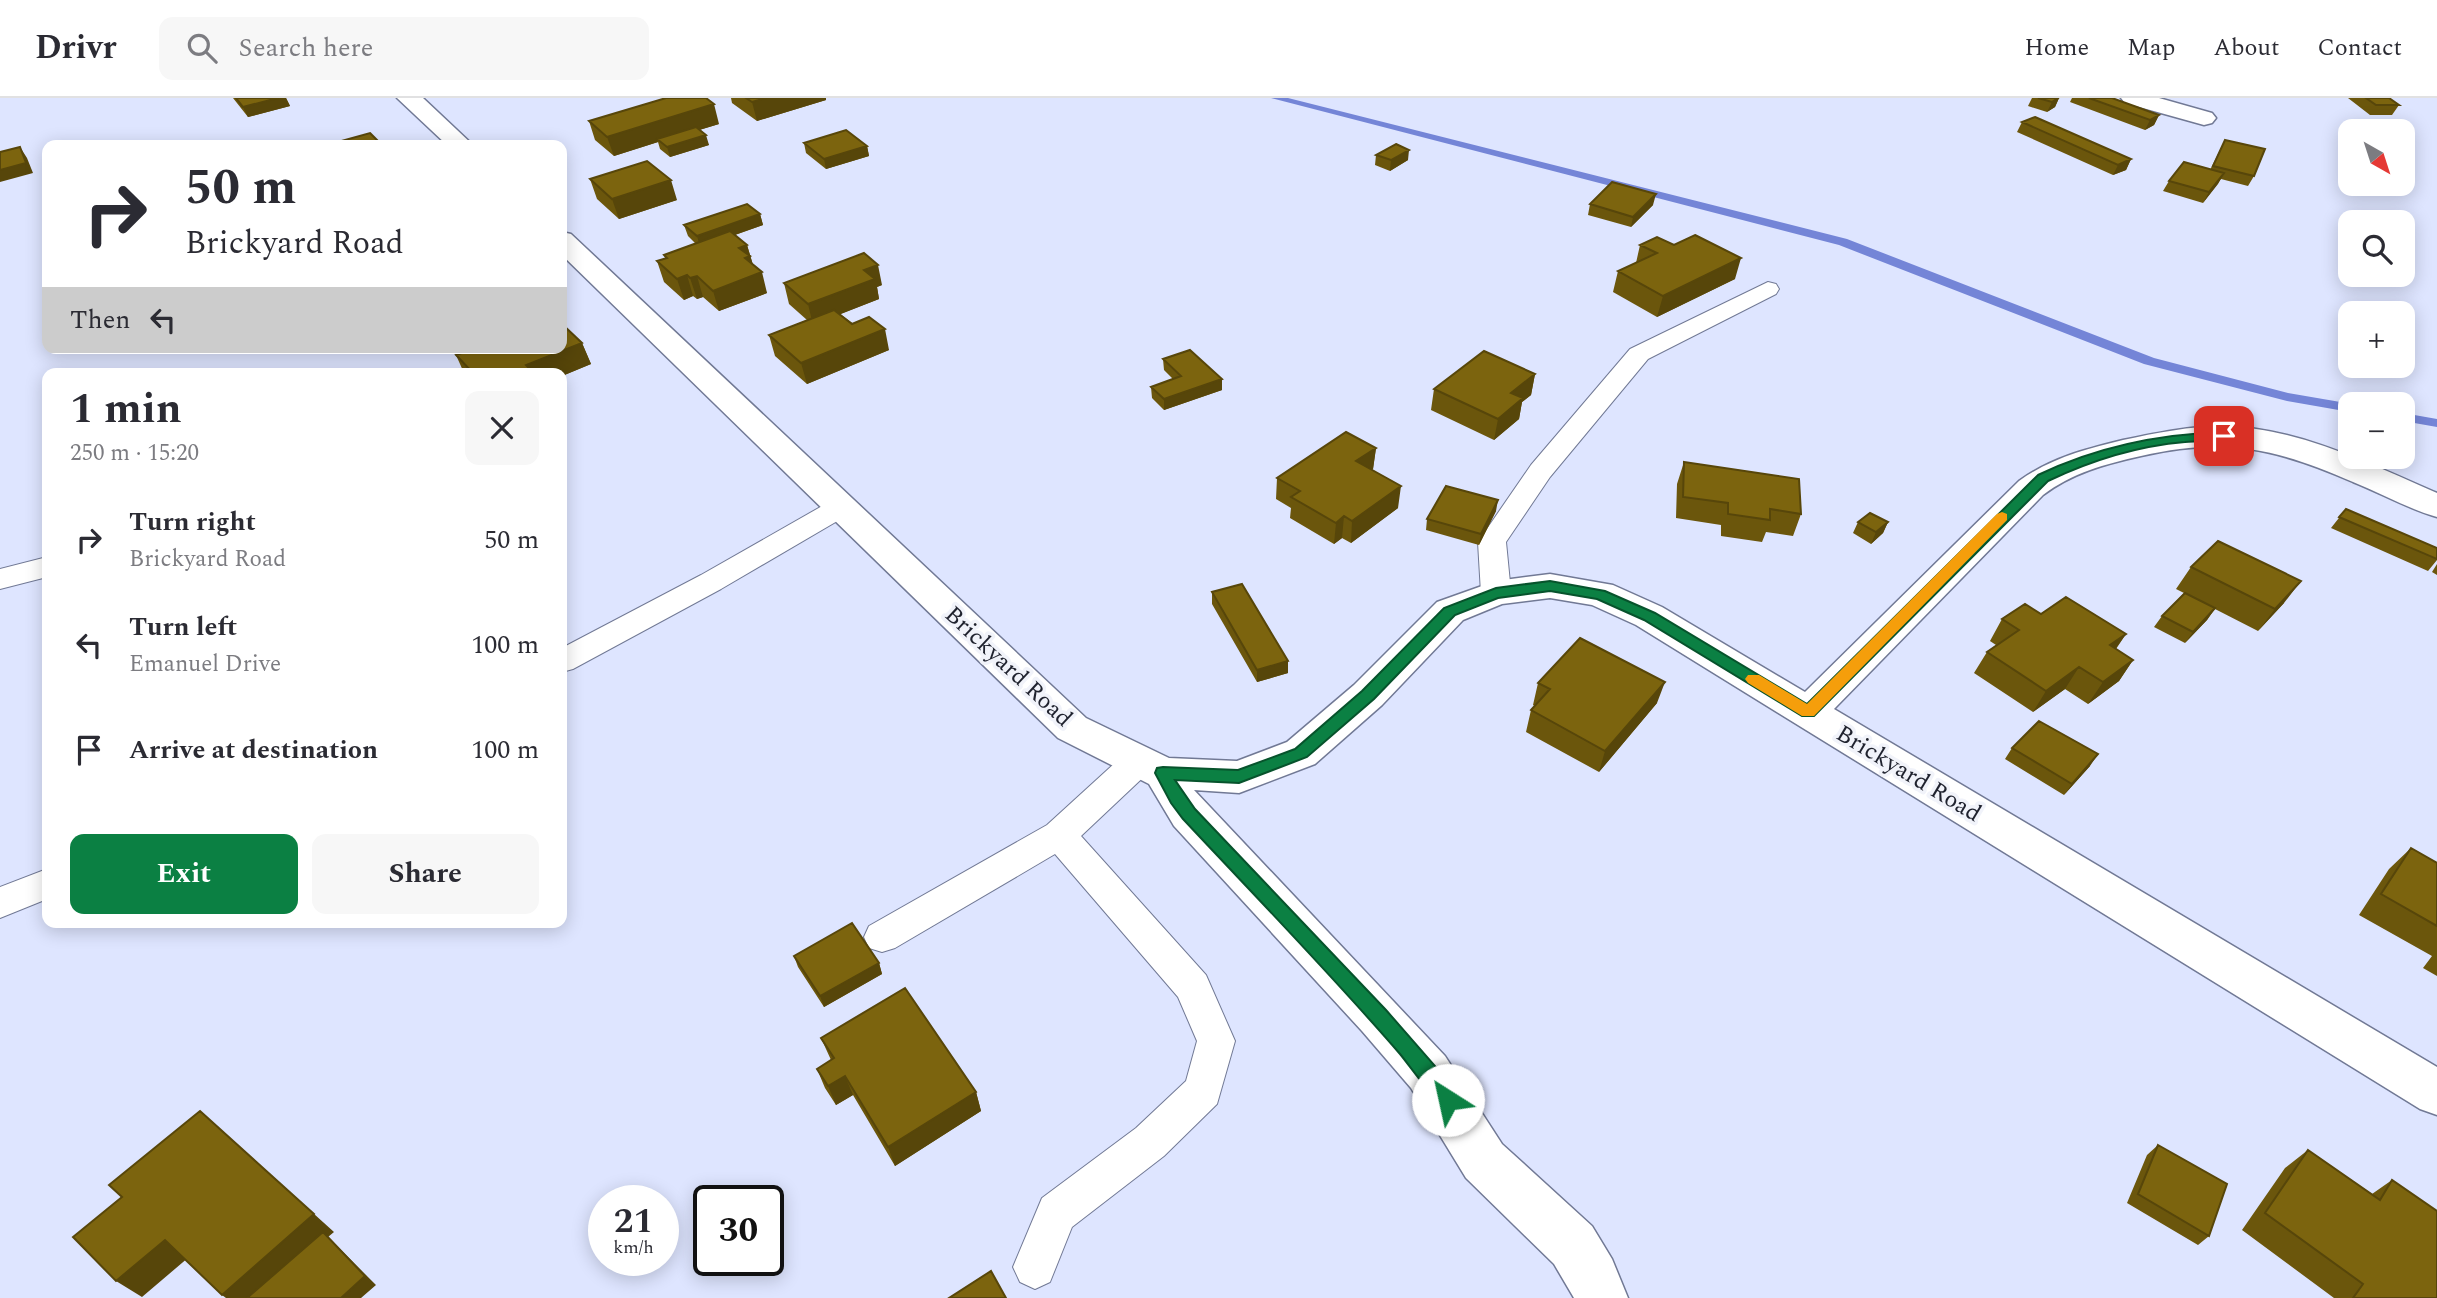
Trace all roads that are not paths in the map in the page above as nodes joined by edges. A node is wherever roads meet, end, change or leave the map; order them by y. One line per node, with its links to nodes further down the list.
1 (409, 98): 4 (street)
2 (2133, 98): 3 (street)
3 (2204, 117)
4 (455, 140)
5 (567, 245): 8 (street, Brickyard Road)
6 (1768, 289): 11 (lane)
7 (2437, 506): 13 (street)
8 (841, 507): 12 (lane); 14 (street, Brickyard Road)
9 (42, 568): 10 (lane)
10 (0, 579)
11 (1496, 593): 13 (street, Brickyard Road); 14 (street, Brickyard Road)
12 (567, 658)
13 (1808, 712): 19 (street, Brickyard Road)
14 (1151, 767): 15 (lane); 21 (street)
15 (1059, 835): 18 (lane); 20 (lane)
16 (42, 885): 17 (lane)
17 (0, 903)
18 (882, 937)
19 (2437, 1093)
20 (1035, 1267)
21 (1601, 1298)

